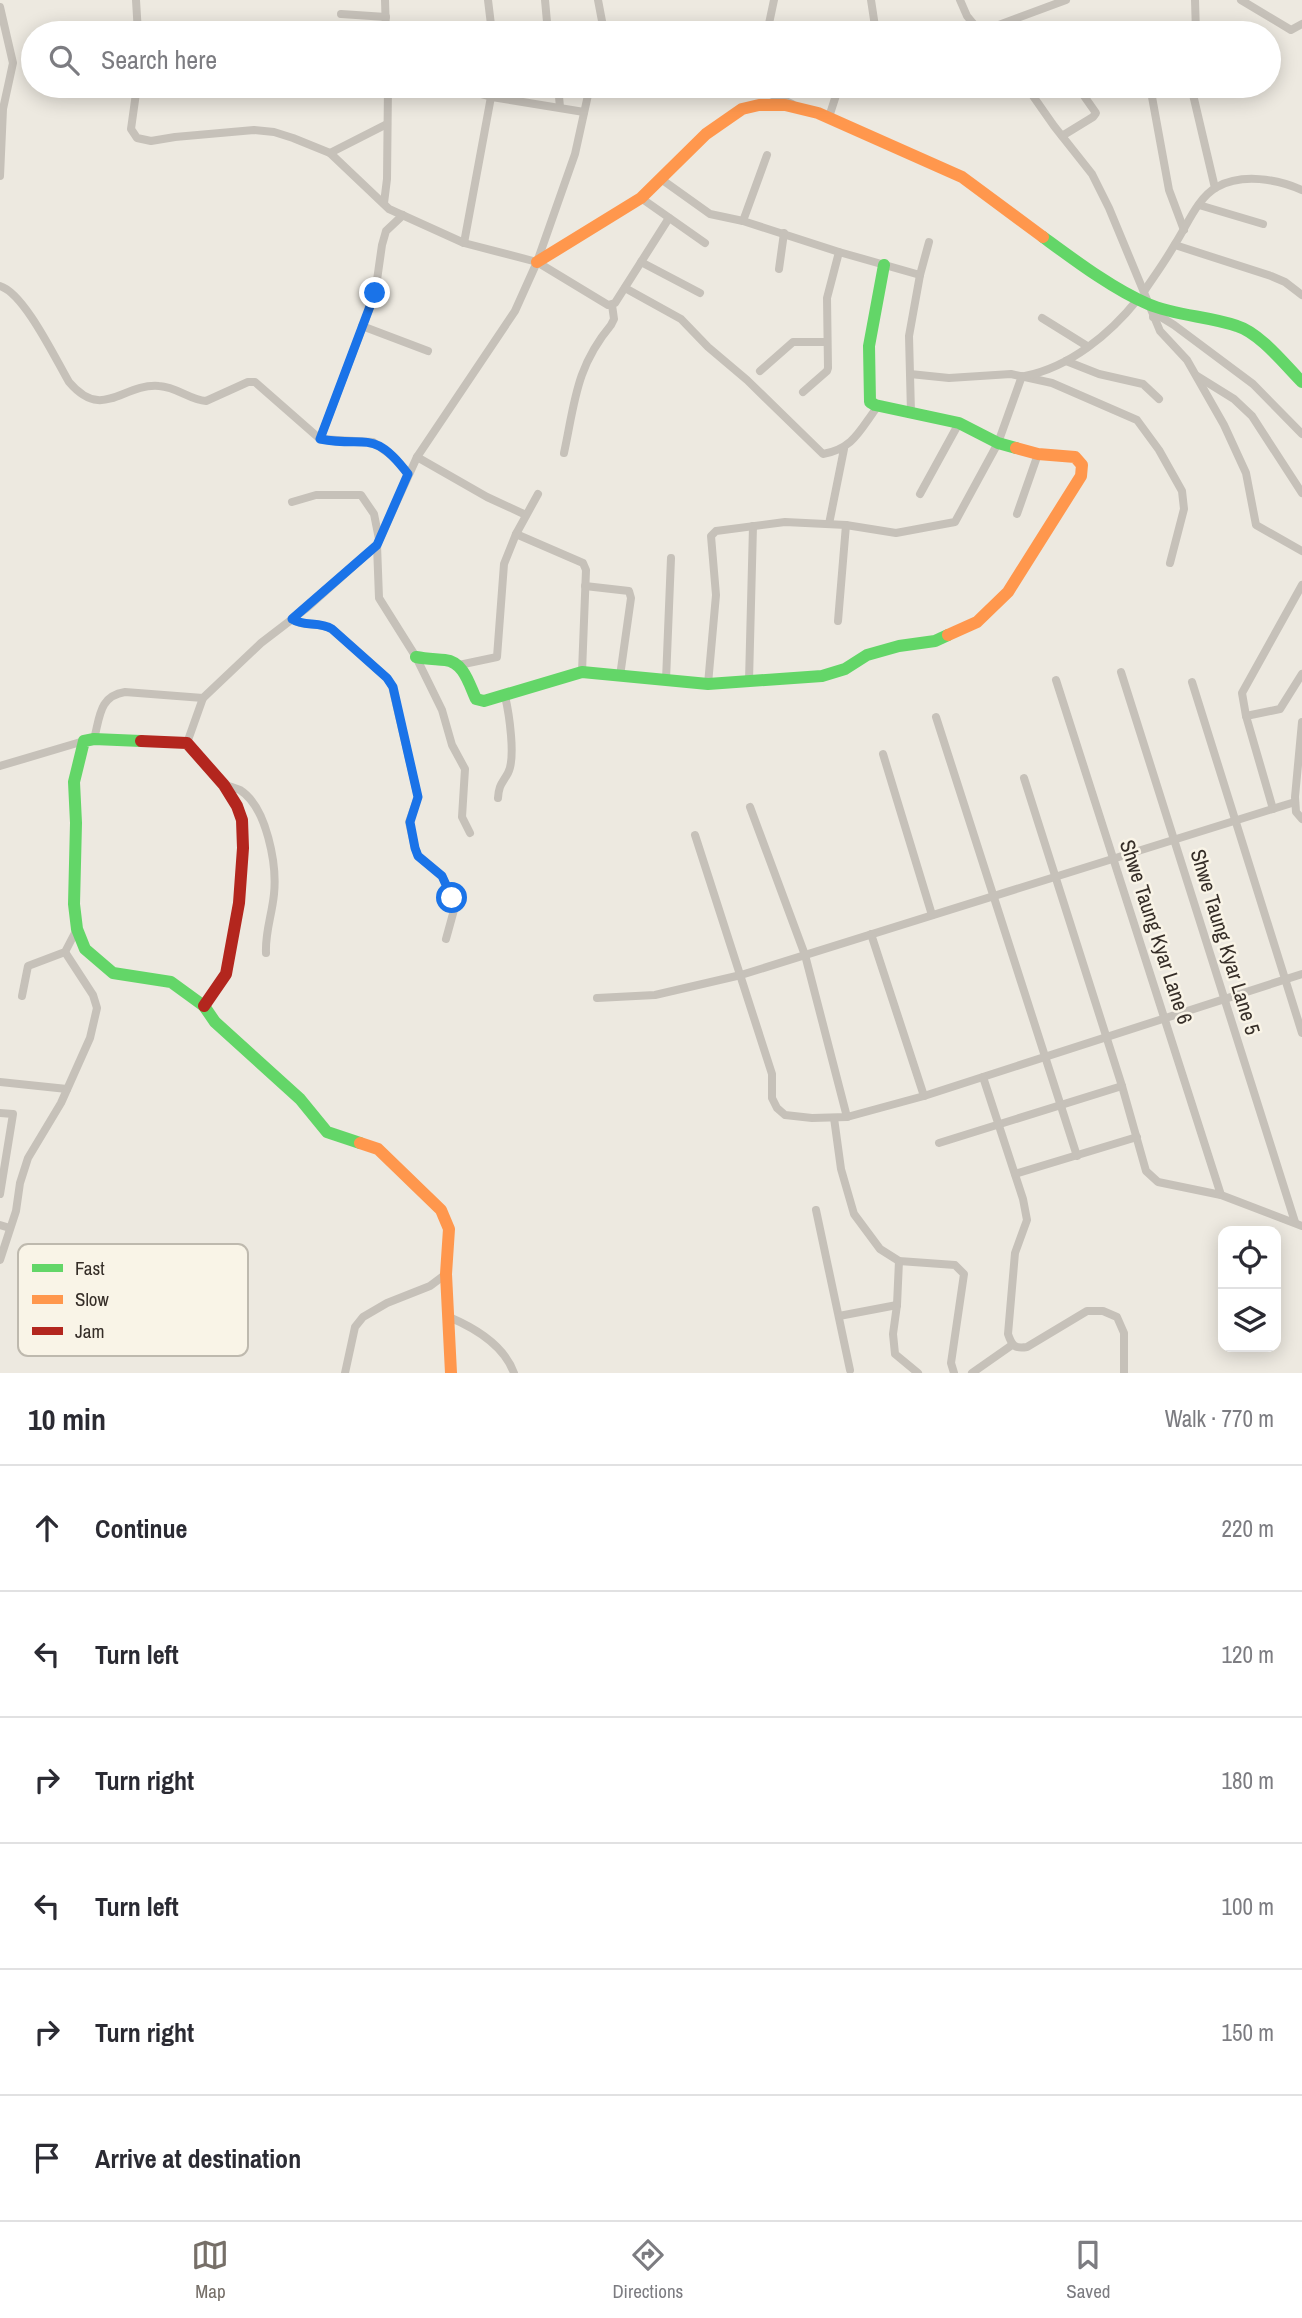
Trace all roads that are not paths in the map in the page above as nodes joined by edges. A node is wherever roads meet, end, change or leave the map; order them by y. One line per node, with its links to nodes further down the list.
1 (136, 0): 15 (street)
2 (385, 0): 14 (street)
3 (488, 0): 17 (street)
4 (545, 0): 18 (street)
5 (598, 0): 19 (street)
6 (774, 0): 20 (street)
7 (871, 0): 21 (street)
8 (960, 0): 22 (street)
9 (1066, 0): 23 (street)
10 (1195, 0): 24 (street)
11 (1241, 0): 25 (street)
12 (0, 7): 48 (street)
13 (341, 13): 14 (street)
14 (386, 17): 16 (street)
15 (137, 21)
16 (386, 21)
17 (491, 21)
18 (547, 21)
19 (602, 21)
20 (770, 21)
21 (874, 21)
22 (971, 21)
23 (1011, 21)
24 (1196, 21)
25 (1276, 21)
26 (1281, 24): 27 (street)
27 (1302, 24)
28 (135, 98): 46 (street)
29 (388, 98): 44 (street)
30 (492, 98): 62 (street)
31 (499, 98): 40 (street)
32 (559, 98): 40 (street)
33 (587, 98): 42 (street)
34 (782, 98): 41 (street)
35 (835, 98): 43 (street)
36 (1035, 98): 45 (street)
37 (1085, 98): 45 (street)
38 (1152, 98): 59 (street)
39 (1194, 98): 50 (street)
40 (560, 107): 42 (street)
41 (796, 108): 43 (street); 49 (street)
42 (584, 112): 67 (street)
43 (829, 117): 75 (street)
44 (387, 124): 46 (street); 53 (street)
45 (1062, 136): 75 (street)
46 (330, 153): 53 (street)
47 (767, 155): 57 (street)
48 (0, 176)
49 (661, 178): 52 (street); 57 (street)
50 (1215, 188): 51 (street); 54 (street)
51 (1302, 190)
52 (640, 198): 56 (street); 67 (street)
53 (384, 203): 55 (street)
54 (1199, 205): 58 (street); 59 (street)
55 (403, 215): 62 (street); 78 (street)
56 (669, 218): 63 (street); 66 (street)
57 (743, 221): 60 (street)
58 (1263, 224)
59 (1184, 230): 64 (street)
60 (784, 233): 65 (street); 69 (street)
61 (929, 242): 70 (street)
62 (464, 243): 67 (street)
63 (705, 243)
64 (1175, 245): 74 (street); 75 (street)
65 (839, 252): 68 (street); 79 (street)
66 (641, 261): 72 (street); 73 (street)
67 (537, 262): 76 (street); 99 (street)
68 (884, 265): 70 (street); 90 (street)
69 (779, 269)
70 (920, 275): 84 (street)
71 (0, 286): 94 (street)
72 (625, 288): 76 (street); 96 (street)
73 (700, 293)
74 (1302, 295)
75 (1146, 302): 80 (street); 86 (street); 87 (street); 93 (street)
76 (612, 305): 97 (street)
77 (1042, 318): 80 (street)
78 (362, 326): 81 (street); 94 (street)
79 (826, 342): 83 (street); 88 (street)
80 (1087, 346): 82 (street)
81 (428, 351)
82 (1066, 360): 85 (street); 89 (street)
83 (760, 370)
84 (910, 374): 85 (street); 91 (street)
85 (1022, 376): 95 (street); 114 (street)
86 (1197, 376): 101 (street); 112 (street)
87 (1302, 382)
88 (803, 392)
89 (1159, 399)
90 (875, 405): 91 (street); 96 (street)
91 (911, 413): 92 (street)
92 (959, 424): 95 (street); 103 (street)
93 (1302, 434)
94 (320, 439): 100 (street)
95 (998, 443): 98 (street); 109 (street)
96 (844, 449): 107 (street)
97 (564, 453)
98 (1038, 454): 105 (street); 127 (street)
99 (417, 457): 100 (street); 106 (street)
100 (408, 474): 111 (street)
101 (1302, 493)
102 (538, 494): 106 (street)
103 (920, 494)
104 (292, 502): 111 (street)
105 (1017, 514)
106 (526, 515): 110 (street)
107 (829, 524): 108 (street); 109 (street)
108 (753, 526): 127 (street); 129 (street)
109 (846, 526): 118 (street)
110 (516, 534): 116 (street); 120 (street)
111 (378, 542): 117 (street); 119 (street)
112 (1302, 551)
113 (671, 558): 125 (street)
114 (1170, 563)
115 (1302, 585): 132 (street)
116 (585, 586): 121 (street); 124 (street)
117 (292, 619): 131 (street); 156 (street)
118 (838, 621)
119 (416, 657): 120 (street); 147 (street)
120 (459, 665): 130 (street)
121 (582, 672): 124 (street); 130 (street)
122 (1121, 672): 149 (street, Shwe Taung Kyar Lane 5)
123 (1302, 674): 132 (street)
124 (620, 676): 125 (street)
125 (666, 680): 129 (street)
126 (1056, 680): 150 (street, Shwe Taung Kyar Lane 6)
127 (749, 681): 129 (street)
128 (1192, 682): 146 (street)
129 (708, 684)
130 (505, 696): 141 (street)
131 (203, 698): 135 (street); 136 (street)
132 (1246, 716): 144 (street)
133 (936, 717): 152 (street)
134 (1302, 722): 142 (street)
135 (89, 740): 136 (street); 138 (street); 154 (street)
136 (187, 743): 140 (street)
137 (883, 754): 153 (street)
138 (0, 766)
139 (1024, 778): 151 (street)
140 (225, 785): 158 (street); 166 (street)
141 (498, 798)
142 (1295, 802): 144 (street); 145 (street)
143 (750, 807): 159 (street)
144 (1273, 809): 146 (street)
145 (1302, 819)
146 (1235, 820): 149 (street); 162 (street)
147 (470, 833)
148 (695, 835): 161 (street)
149 (1175, 839): 150 (street); 165 (street, Shwe Taung Kyar Lane 5)
150 (1114, 858): 151 (street); 167 (street, Shwe Taung Kyar Lane 6)
151 (1054, 877): 152 (street); 169 (street)
152 (992, 896): 153 (street); 170 (street)
153 (932, 915): 155 (street)
154 (77, 929): 157 (street); 166 (street)
155 (872, 934): 159 (street); 175 (street)
156 (446, 939)
157 (65, 952): 163 (street); 174 (street)
158 (266, 953)
159 (805, 956): 161 (street); 178 (street)
160 (1302, 974): 162 (street)
161 (741, 975): 164 (street); 179 (street)
162 (1284, 979): 165 (street); 168 (street)
163 (22, 996)
164 (597, 998)
165 (1225, 999): 167 (street); 189 (street, Shwe Taung Kyar Lane 5)
166 (204, 1006): 194 (street)
167 (1166, 1018): 169 (street); 187 (street, Shwe Taung Kyar Lane 6)
168 (1302, 1033)
169 (1106, 1038): 170 (street); 173 (street)
170 (1045, 1057): 171 (street); 176 (street)
171 (983, 1077): 175 (street); 180 (street)
172 (0, 1082): 174 (street)
173 (1122, 1086): 176 (street); 181 (street)
174 (66, 1089): 191 (street)
175 (924, 1096): 178 (street)
176 (1060, 1106): 180 (street); 184 (street)
177 (0, 1113): 183 (street)
178 (848, 1117): 179 (street)
179 (834, 1118): 193 (street)
180 (999, 1125): 182 (street); 185 (street)
181 (1137, 1137): 184 (street); 187 (street)
182 (939, 1143)
183 (3, 1145): 186 (street)
184 (1077, 1156): 185 (street)
185 (1015, 1174): 198 (street)
186 (0, 1194)
187 (1221, 1195): 189 (street)
188 (816, 1210): 196 (street)
189 (1298, 1224)
190 (0, 1225): 191 (street)
191 (10, 1228): 192 (street)
192 (0, 1260)
193 (899, 1261): 195 (street); 204 (street)
194 (446, 1274): 197 (street); 200 (street)
195 (897, 1305): 196 (street); 203 (street)
196 (839, 1316): 199 (street)
197 (449, 1317): 201 (street); 202 (street)
198 (1012, 1345): 205 (street); 206 (street)
199 (850, 1370)
200 (345, 1373)
201 (451, 1373)
202 (514, 1373)
203 (918, 1373)
204 (954, 1373)
205 (972, 1373)
206 (1124, 1373)

